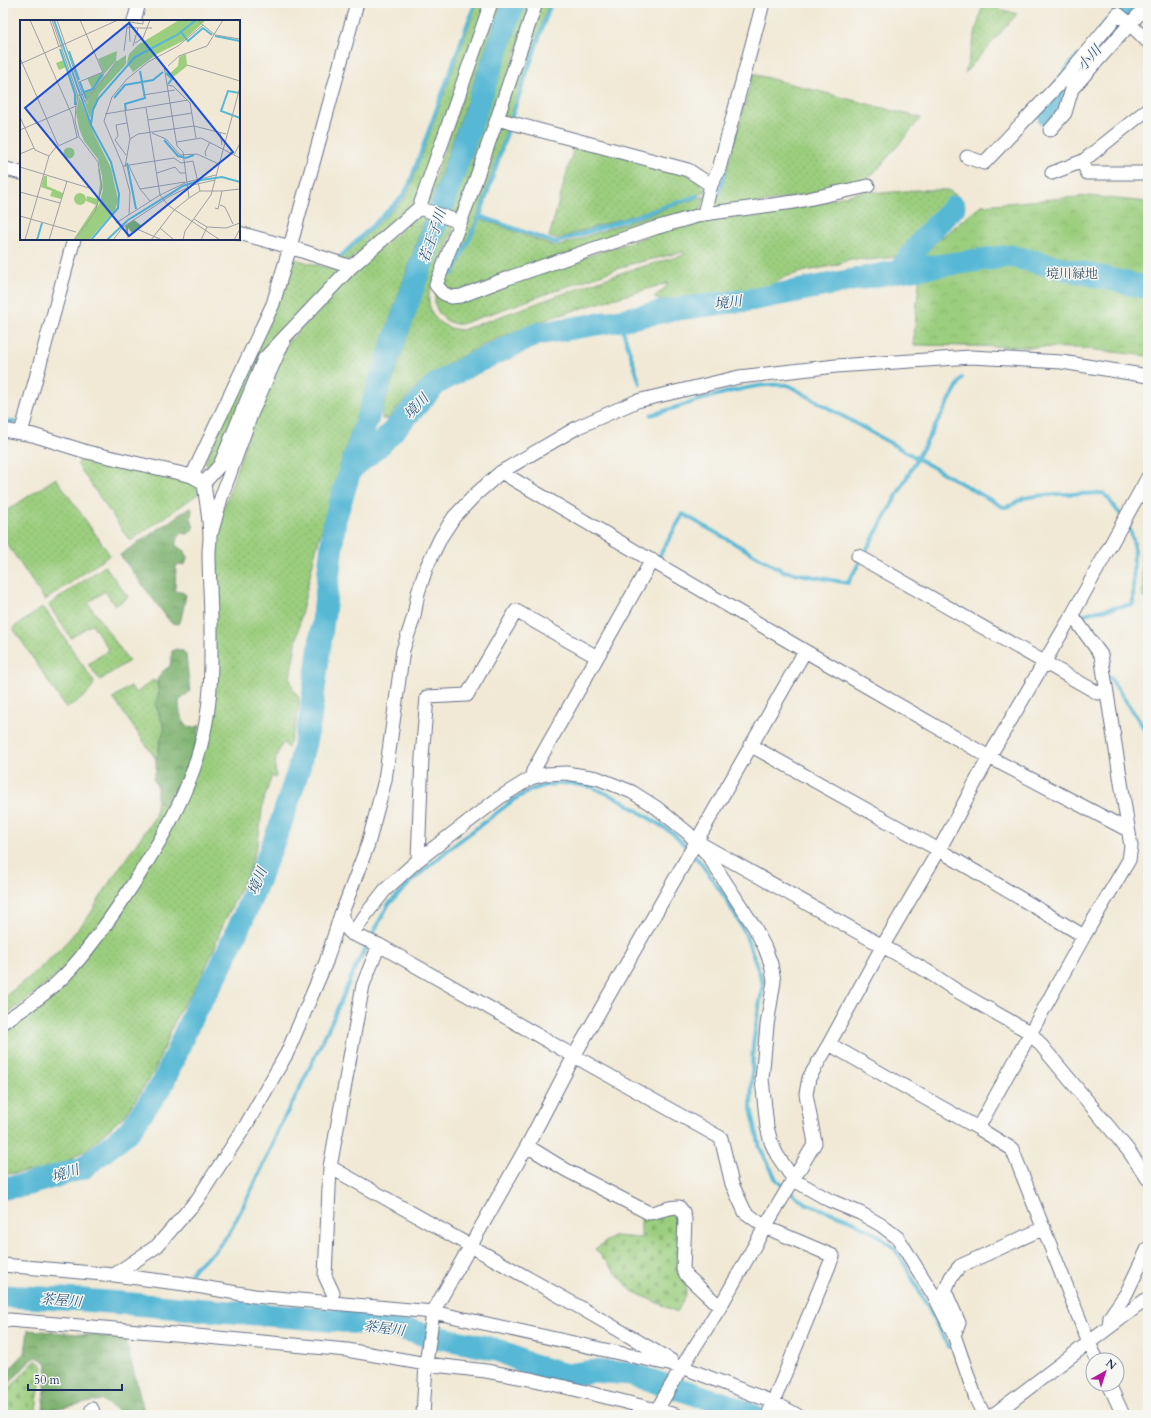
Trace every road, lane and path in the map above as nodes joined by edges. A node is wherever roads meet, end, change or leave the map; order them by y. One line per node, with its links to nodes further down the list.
1 (138, 3): 7 (street)
2 (357, 3): 26 (street)
3 (491, 3): 21 (street)
4 (536, 3): 11 (street)
5 (763, 3): 19 (street)
6 (1148, 4): 8 (street)
7 (134, 20)
8 (1130, 24): 9 (street); 12 (street); 13 (street)
9 (1148, 42)
10 (1148, 109): 14 (street)
11 (497, 119): 19 (street); 23 (street)
12 (1050, 130)
13 (967, 157)
14 (1083, 161): 17 (street); 18 (street)
15 (3, 168): 16 (street)
16 (20, 173)
17 (1052, 173)
18 (1148, 173)
19 (711, 185): 22 (street)
20 (868, 186): 22 (street)
21 (422, 209): 23 (street); 27 (street)
22 (704, 214): 23 (street)
23 (460, 222)
24 (240, 233): 26 (street)
25 (74, 240): 31 (street)
26 (290, 247): 27 (street); 33 (street)
27 (351, 267): 28 (street)
28 (288, 333): 35 (street); 36 (street)
29 (1148, 376): 32 (street)
30 (3, 430): 31 (street)
31 (21, 433): 33 (street)
32 (501, 472): 38 (street); 51 (street)
33 (192, 476): 35 (street)
34 (1148, 477): 39 (street)
35 (204, 483): 36 (street)
36 (210, 538): 56 (street)
37 (858, 556): 42 (street)
38 (652, 560): 40 (street); 41 (street)
39 (1072, 615): 42 (street); 47 (street)
40 (805, 651): 44 (street); 45 (street)
41 (597, 657): 46 (street); 50 (street)
42 (1044, 663): 43 (street); 45 (street)
43 (1098, 693)
44 (750, 745): 48 (street); 49 (street)
45 (989, 757): 47 (street); 49 (street)
46 (532, 778): 48 (street); 50 (street)
47 (1128, 830): 53 (street)
48 (696, 841): 55 (street); 59 (street); 64 (street)
49 (939, 850): 53 (street); 55 (street)
50 (418, 860): 52 (street)
51 (340, 914): 52 (street); 70 (street)
52 (352, 934): 54 (street)
53 (1084, 936): 57 (street)
54 (379, 946): 59 (street); 62 (street)
55 (882, 947): 57 (street); 58 (street)
56 (3, 1022)
57 (1031, 1033): 60 (street); 63 (street)
58 (829, 1044): 60 (street); 64 (street)
59 (574, 1056): 61 (street); 65 (street)
60 (978, 1128): 66 (street)
61 (528, 1146): 67 (street); 73 (street)
62 (330, 1167): 67 (street); 71 (street)
63 (1148, 1179)
64 (794, 1180): 65 (street); 77 (street)
65 (764, 1227): 73 (street); 83 (street)
66 (1044, 1228): 77 (street); 78 (street)
67 (470, 1245): 74 (street); 81 (street)
68 (1148, 1248): 76 (street)
69 (3, 1265): 70 (street)
70 (114, 1275): 74 (street)
71 (333, 1292)
72 (1148, 1298): 76 (street)
73 (720, 1307): 81 (street)
74 (433, 1312): 80 (street); 81 (street)
75 (3, 1322): 80 (street)
76 (1109, 1327): 78 (street)
77 (954, 1335): 89 (street)
78 (1089, 1343): 79 (street); 90 (street)
79 (1093, 1352)
80 (426, 1360): 84 (street); 85 (street)
81 (681, 1370): 83 (street); 84 (street)
82 (1112, 1392): 91 (street)
83 (773, 1402): 87 (street); 88 (street)
84 (657, 1410): 86 (street)
85 (423, 1415)
86 (676, 1415)
87 (768, 1415)
88 (797, 1415)
89 (984, 1415)
90 (993, 1415)
91 (1123, 1415)

